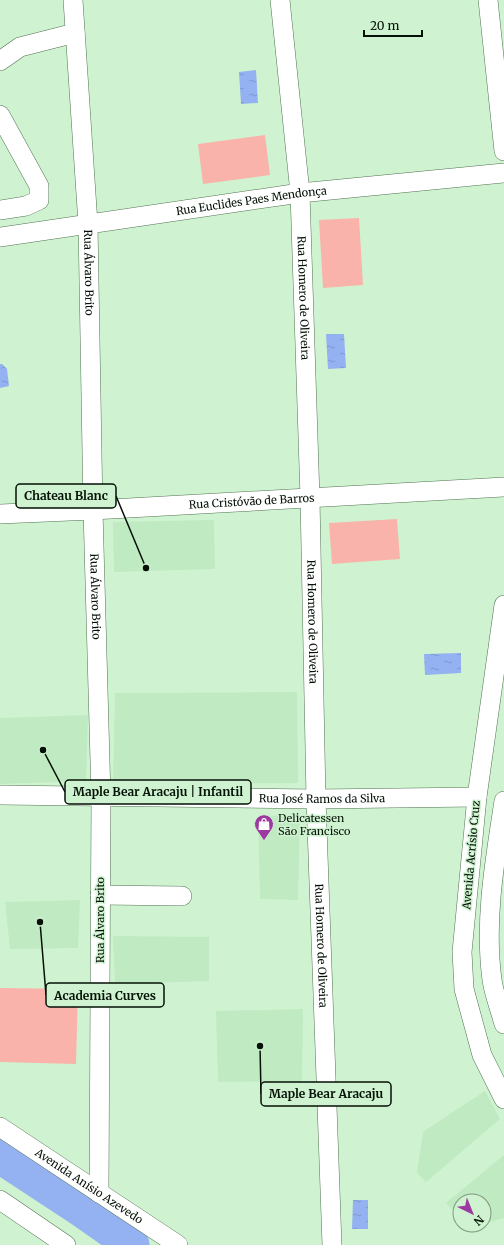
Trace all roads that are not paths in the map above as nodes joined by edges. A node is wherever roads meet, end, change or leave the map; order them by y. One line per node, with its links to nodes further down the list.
1 (73, 0): 4 (street, Rua Álvaro Brito)
2 (280, 0): 9 (street, Rua Homero de Oliveira)
3 (488, 0): 7 (street)
4 (67, 35): 5 (street); 11 (street, Rua Álvaro Brito)
5 (0, 61)
6 (0, 115): 10 (street)
7 (504, 150)
8 (504, 174): 9 (street, Rua Euclides Paes Mendonça)
9 (300, 192): 11 (street, Rua Euclides Paes Mendonça); 14 (street, Rua Homero de Oliveira)
10 (0, 210)
11 (88, 224): 12 (street, Rua Euclides Paes Mendonça); 15 (street, Rua Álvaro Brito)
12 (0, 237)
13 (504, 487): 14 (street, Rua Cristóvão de Barros)
14 (310, 498): 15 (street, Rua Cristóvão de Barros); 21 (street, Rua Homero de Oliveira)
15 (93, 510): 16 (street, Rua Cristóvão de Barros); 19 (street, Rua Álvaro Brito)
16 (0, 514)
17 (504, 605): 20 (street, Avenida Acrísio Cruz)
18 (0, 795): 19 (street, Rua José Ramos da Silva)
19 (101, 797): 21 (street, Rua José Ramos da Silva); 24 (street, Rua Álvaro Brito)
20 (477, 797): 21 (street, Rua José Ramos da Silva); 27 (street, Avenida Acrísio Cruz)
21 (316, 799): 33 (street, Rua Homero de Oliveira)
22 (504, 801): 23 (street)
23 (498, 872): 26 (street)
24 (100, 895): 25 (street); 29 (street, Rua Álvaro Brito)
25 (182, 896)
26 (504, 1024)
27 (504, 1099)
28 (0, 1127): 29 (street, Avenida Anísio Azevedo)
29 (99, 1193): 32 (street, Avenida Anísio Azevedo)
30 (0, 1200): 31 (street)
31 (66, 1245)
32 (178, 1245)
33 (332, 1245)

